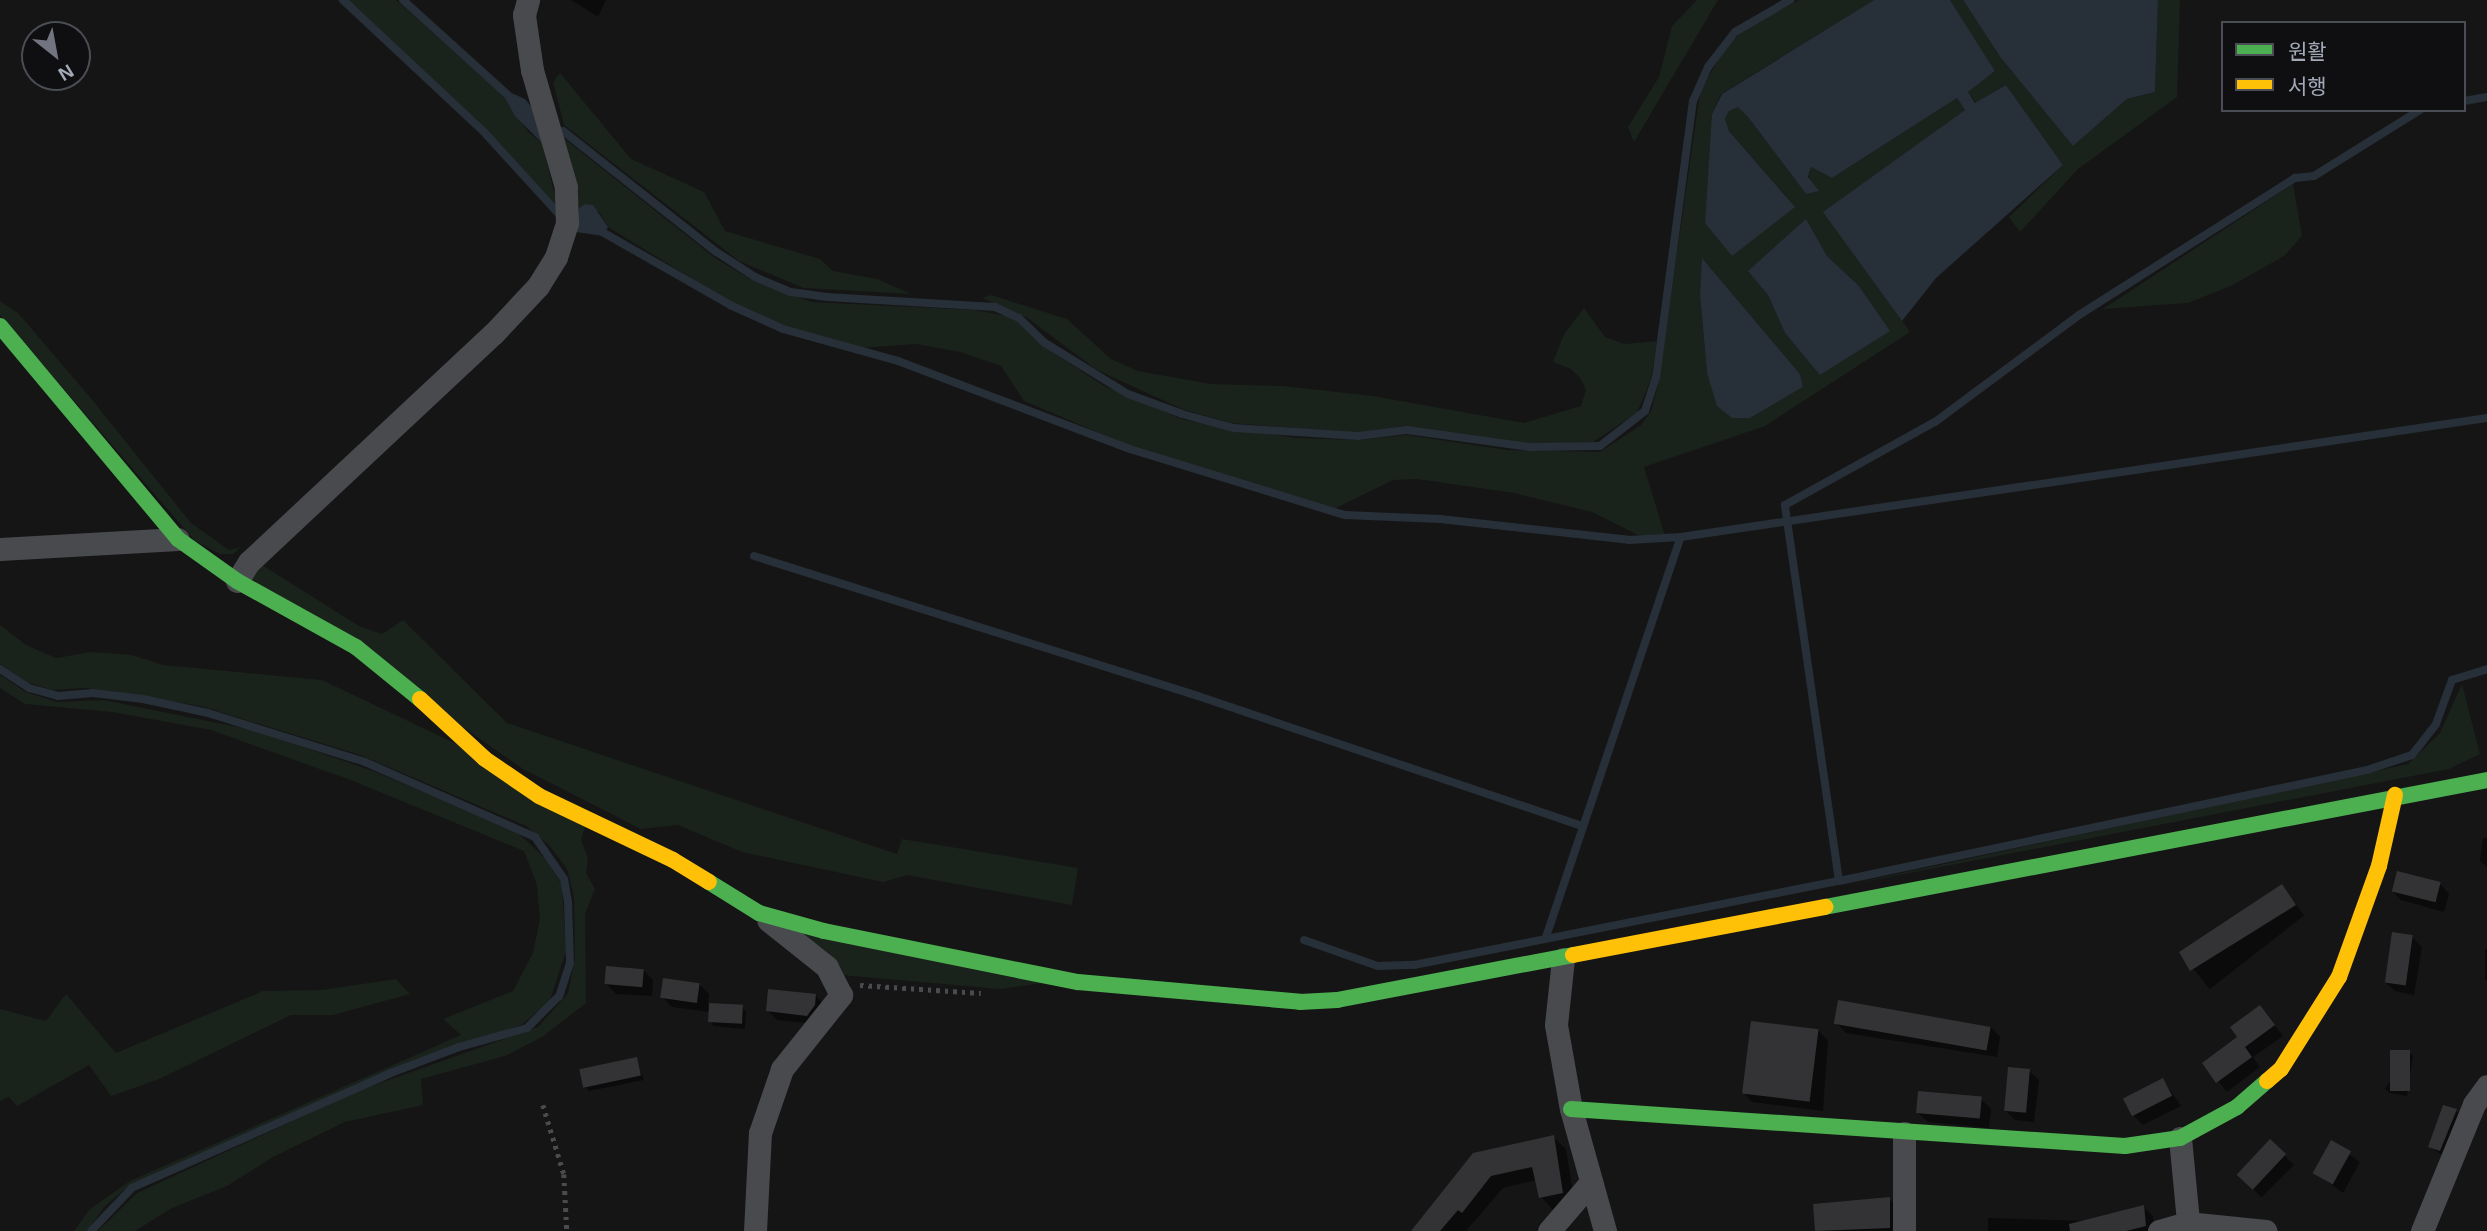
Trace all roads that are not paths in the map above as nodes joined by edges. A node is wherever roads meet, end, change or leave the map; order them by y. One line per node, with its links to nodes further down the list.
1 (528, 0): 5 (street)
2 (0, 326): 3 (street)
3 (178, 539): 4 (street); 5 (street)
4 (0, 549)
5 (237, 581): 8 (street)
6 (2487, 780): 7 (street)
7 (2395, 795): 9 (street); 13 (street)
8 (759, 913): 9 (street); 16 (street)
9 (1563, 959): 11 (street)
10 (2487, 1086): 22 (street)
11 (1571, 1109): 12 (street); 14 (street)
12 (1903, 1133): 13 (street); 19 (street)
13 (2180, 1138): 15 (street)
14 (1591, 1182): 17 (street); 18 (street)
15 (2188, 1227): 20 (street); 21 (street)
16 (755, 1231)
17 (1549, 1231)
18 (1605, 1231)
19 (1904, 1231)
20 (2159, 1231)
21 (2266, 1231)
22 (2423, 1231)

